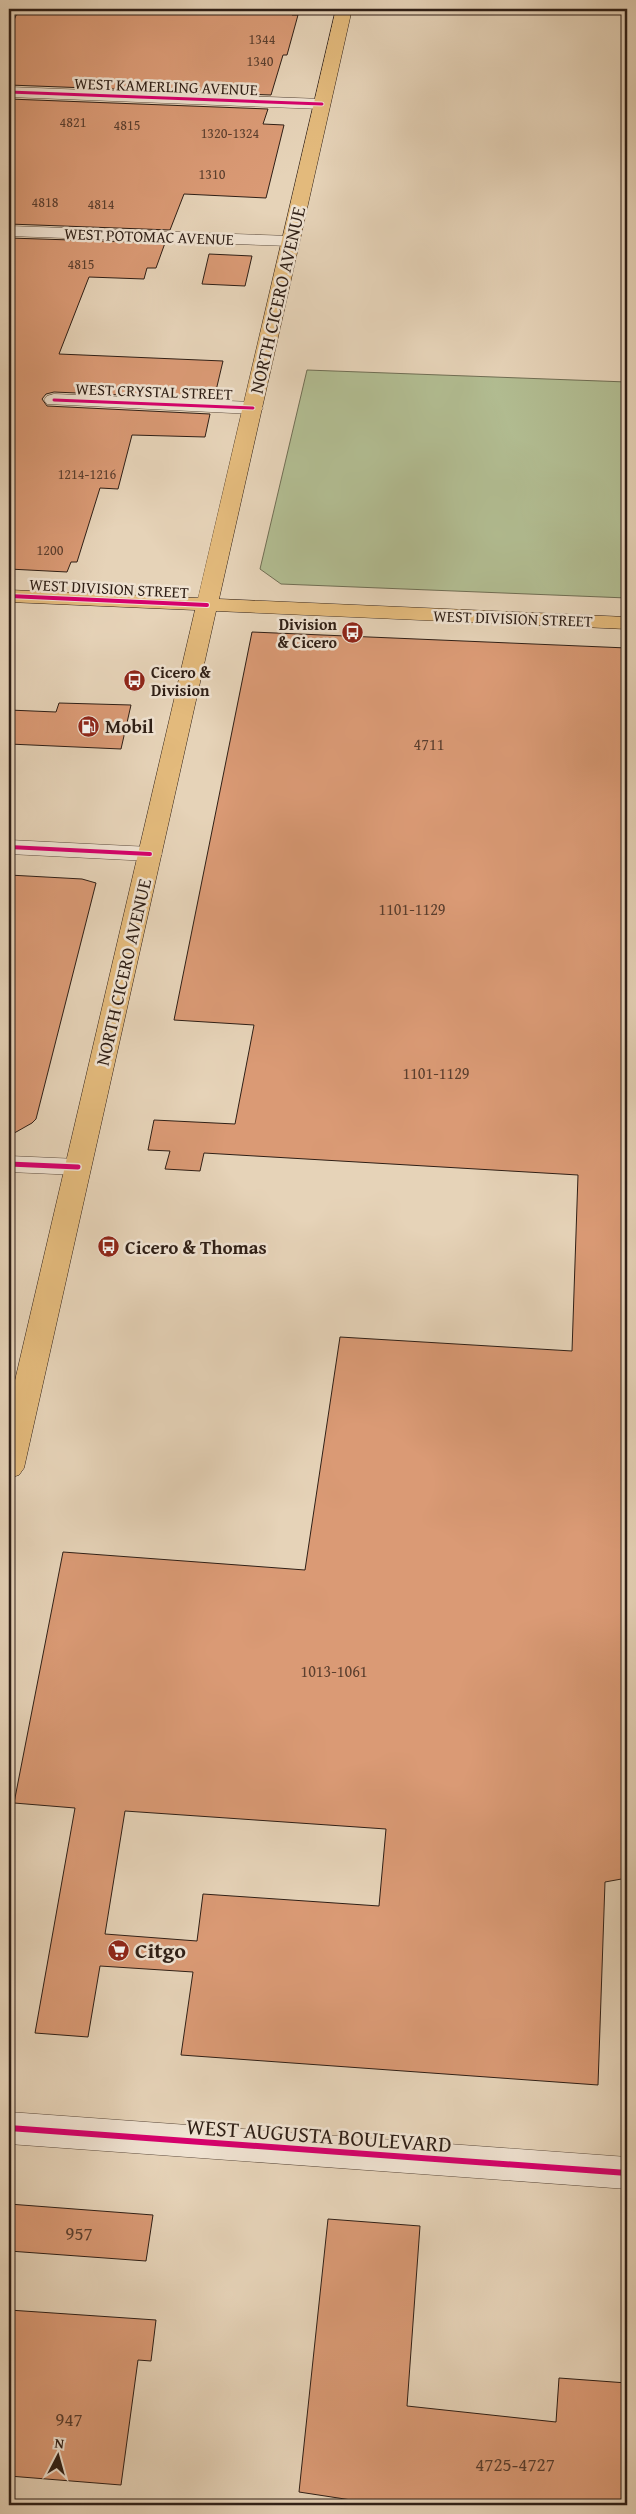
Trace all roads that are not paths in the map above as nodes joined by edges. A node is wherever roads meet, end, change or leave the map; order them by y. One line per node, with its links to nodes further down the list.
1 (344, 9): 3 (main road, NORTH CICERO AVENUE)
2 (9, 92): 3 (street, WEST KAMERLING AVENUE)
3 (322, 104): 5 (main road, NORTH CICERO AVENUE)
4 (9, 231): 5 (street, WEST POTOMAC AVENUE)
5 (290, 241): 7 (main road, NORTH CICERO AVENUE)
6 (54, 400): 7 (street, WEST CRYSTAL STREET)
7 (253, 408): 9 (main road, NORTH CICERO AVENUE)
8 (9, 596): 9 (main road, WEST DIVISION STREET)
9 (207, 605): 10 (main road, WEST DIVISION STREET); 12 (main road, NORTH CICERO AVENUE)
10 (627, 623)
11 (9, 847): 12 (street)
12 (150, 854): 14 (main road, NORTH CICERO AVENUE)
13 (9, 1164): 14 (street)
14 (78, 1168): 15 (main road, NORTH CICERO AVENUE)
15 (9, 1468)
16 (9, 2128): 17 (street, WEST AUGUSTA BOULEVARD)
17 (627, 2173)

